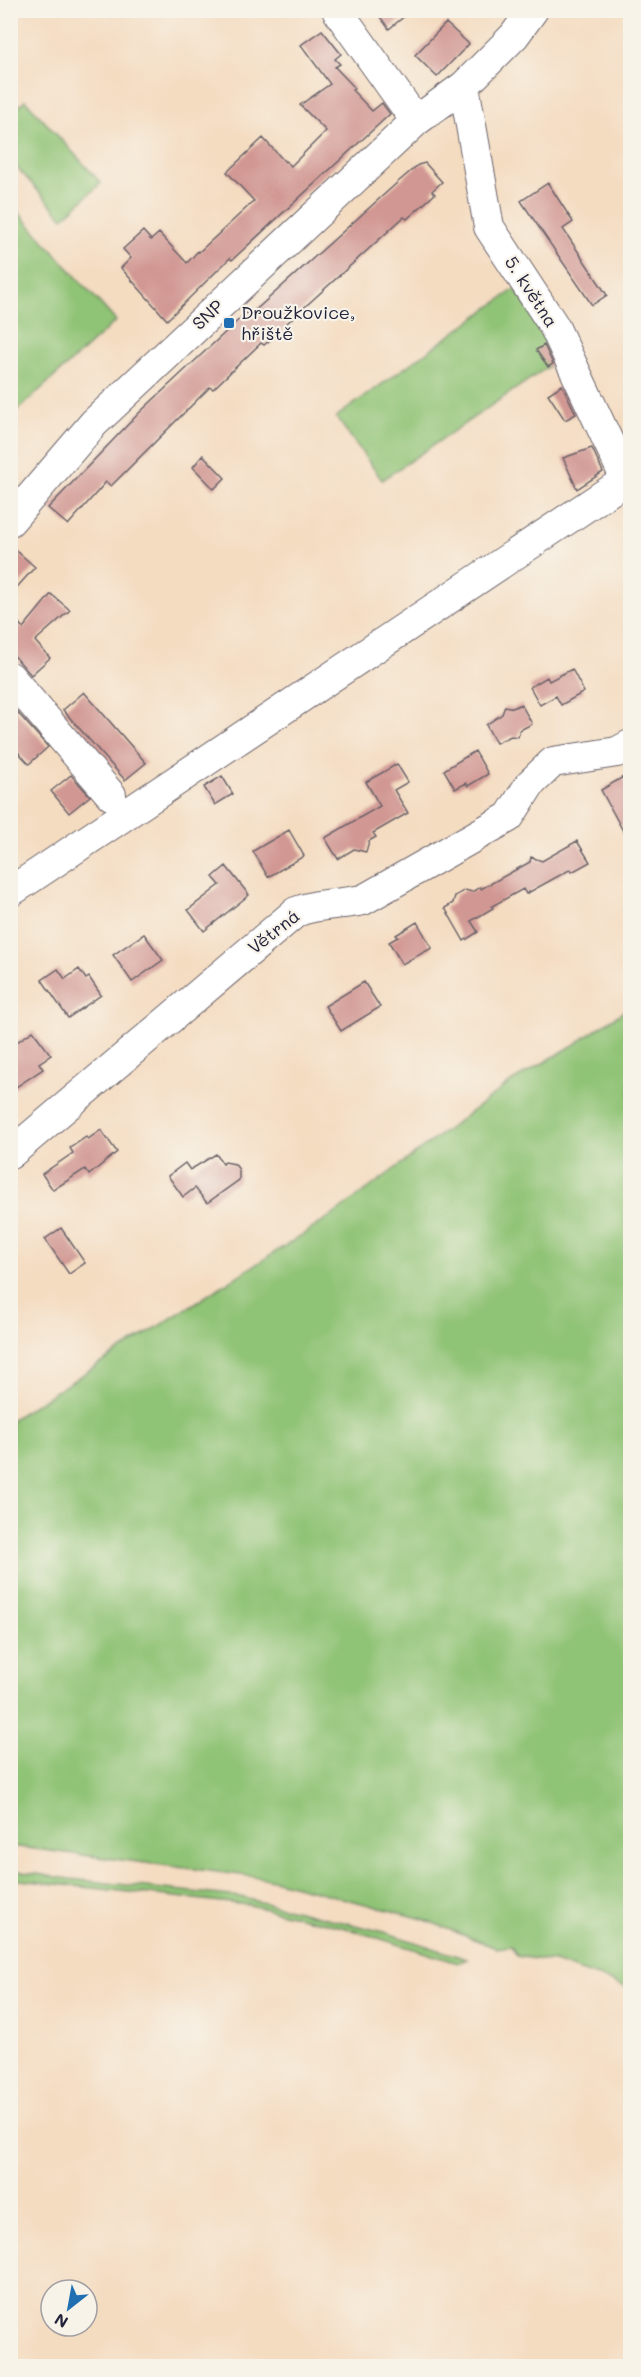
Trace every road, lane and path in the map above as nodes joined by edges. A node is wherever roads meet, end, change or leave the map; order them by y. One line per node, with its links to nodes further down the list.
1 (337, 10): 4 (street)
2 (533, 10): 3 (street, SNP)
3 (464, 86): 4 (street, SNP); 5 (street, 5. května)
4 (417, 121): 6 (street, SNP)
5 (628, 484): 10 (street)
6 (10, 521)
7 (10, 677): 9 (street)
8 (630, 745): 11 (street, Větrná)
9 (111, 795)
10 (10, 892)
11 (10, 1154)

